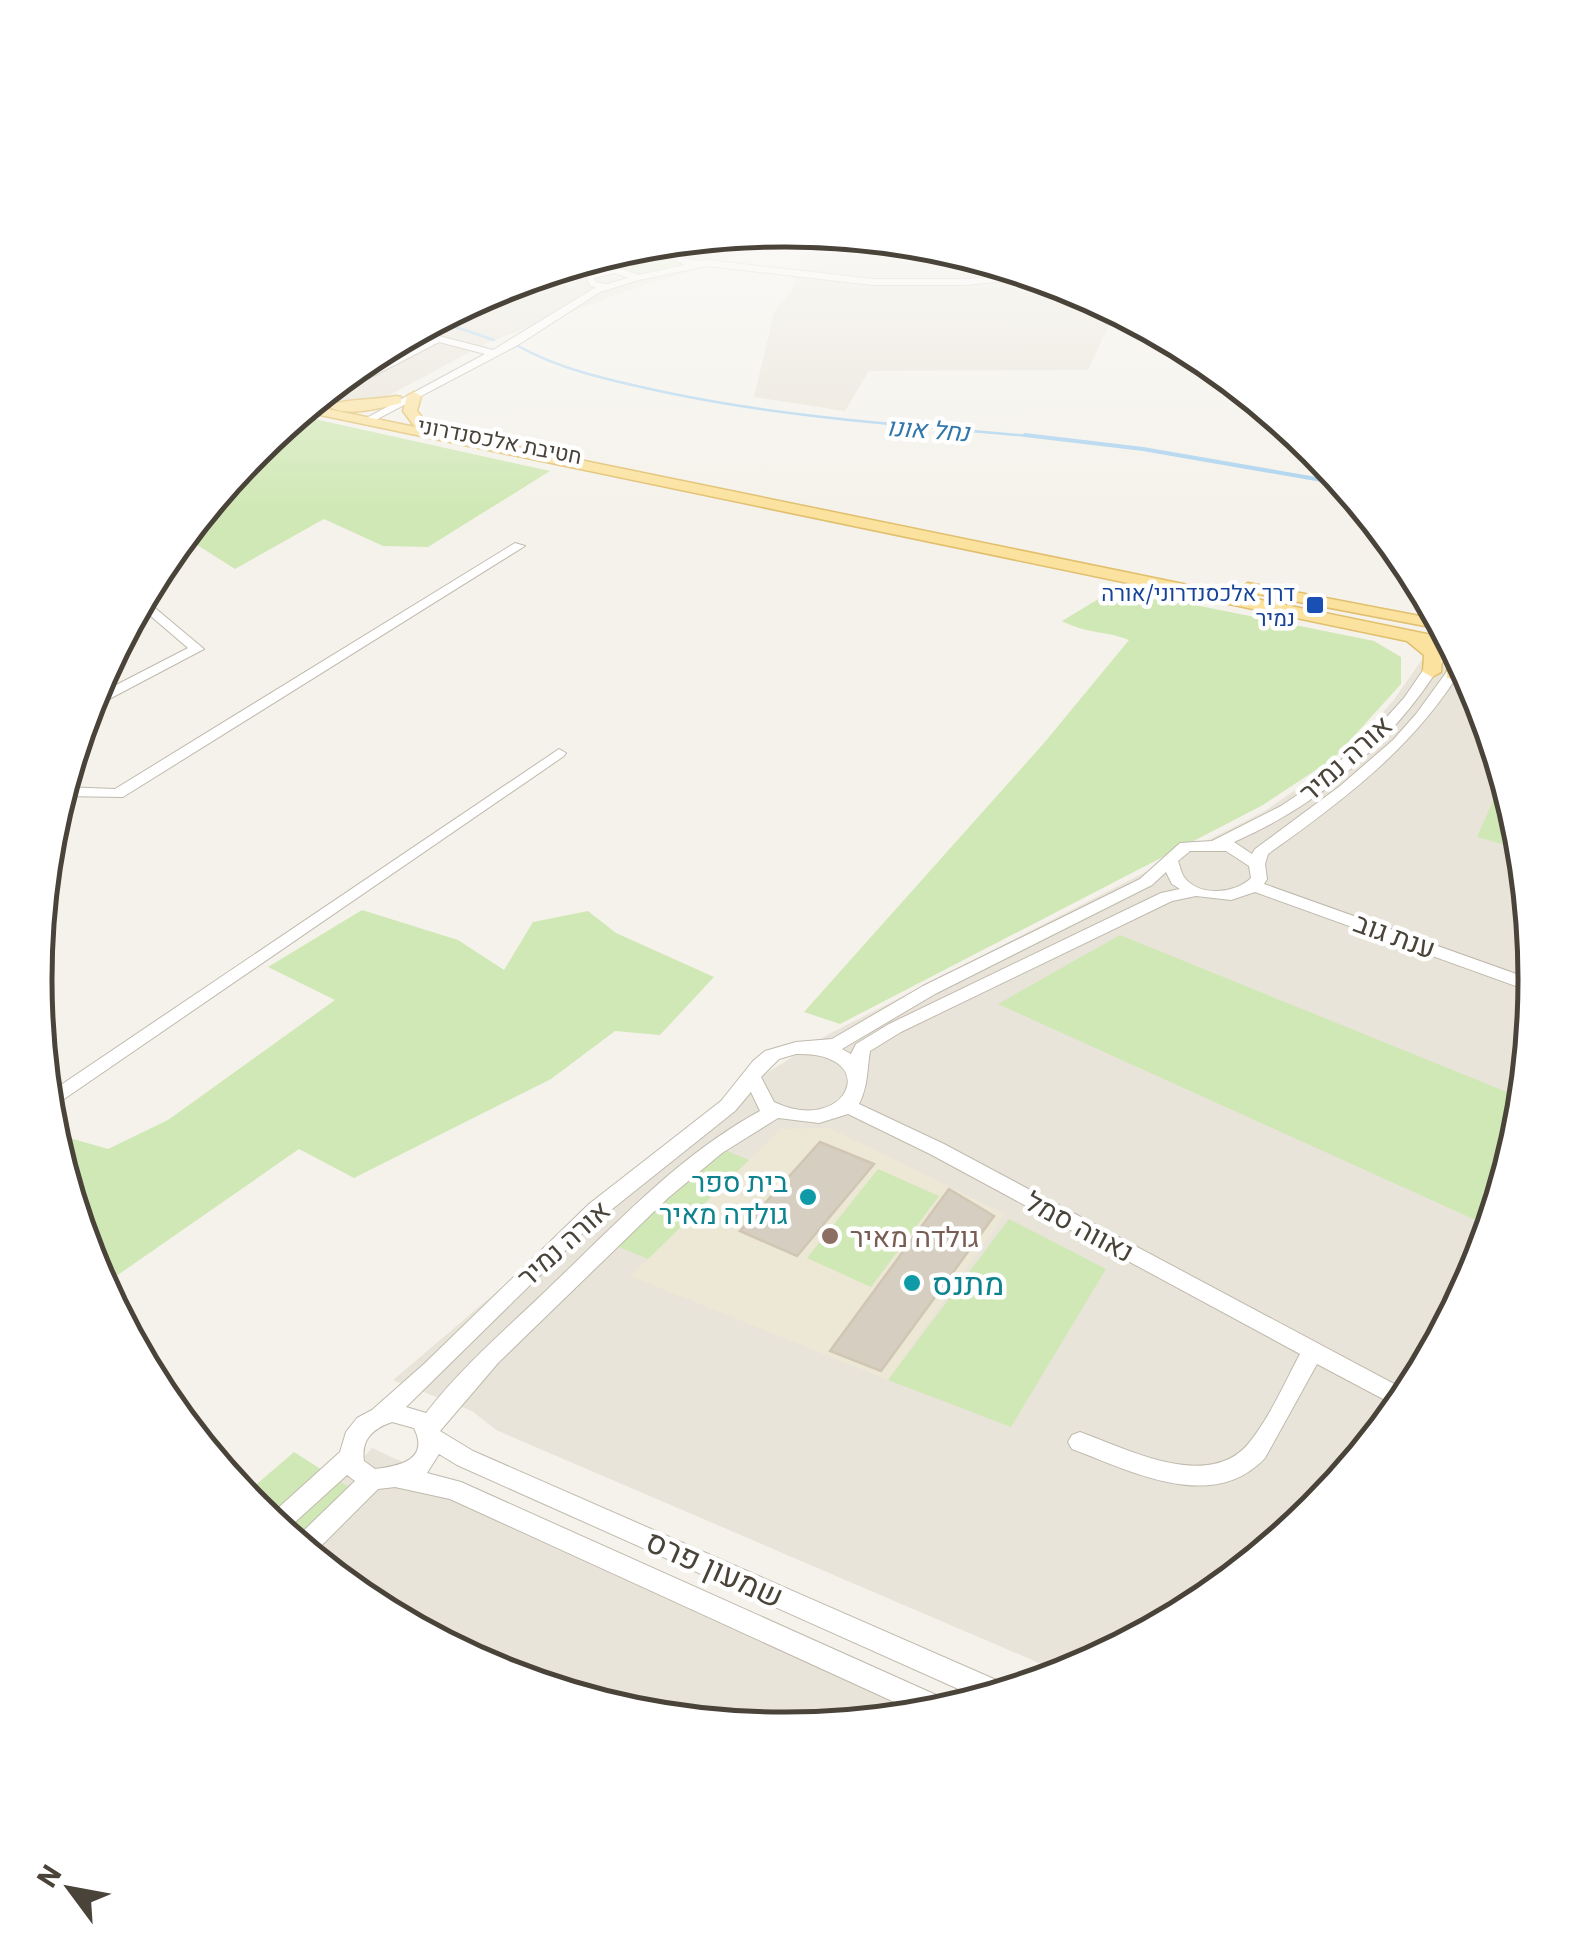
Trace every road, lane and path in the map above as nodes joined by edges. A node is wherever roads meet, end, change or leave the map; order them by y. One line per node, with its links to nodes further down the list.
1 (526, 328): 5 (street)
2 (532, 328): 5 (street)
3 (432, 338): 4 (street)
4 (436, 339): 5 (street); 6 (street)
5 (490, 352): 7 (street); 8 (street)
6 (386, 365)
7 (414, 396): 12 (street); 13 (main road)
8 (396, 400): 10 (main road); 12 (street)
9 (330, 405): 10 (main road, חטיבת אלכסנדרוני)
10 (334, 406): 12 (main road, חטיבת אלכסנדרוני)
11 (323, 411): 12 (main road, חטיבת אלכסנדרוני)
12 (371, 417): 13 (main road, חטיבת אלכסנדרוני); 14 (main road, חטיבת אלכסנדרוני)
13 (421, 425): 14 (main road, חטיבת אלכסנדרוני)
14 (681, 482): 18 (main road)
15 (519, 546): 25 (street)
16 (152, 611): 23 (street)
17 (1424, 621): 18 (street)
18 (1400, 626): 19 (main road); 21 (main road)
19 (1431, 634)
20 (1442, 653): 21 (street, אורה נמיר)
21 (1432, 672): 26 (street, אורה נמיר)
22 (1453, 676): 28 (street, אורה נמיר)
23 (111, 692)
24 (559, 753): 35 (street)
25 (76, 793)
26 (1218, 844): 27 (street, אורה נמיר); 28 (street)
27 (1170, 861): 30 (street); 32 (street)
28 (1257, 864): 29 (street)
29 (1254, 886): 30 (street); 31 (street, ענת גוב)
30 (1195, 891): 33 (street)
31 (1518, 981)
32 (818, 1048): 33 (street); 34 (street)
33 (856, 1075): 36 (street)
34 (754, 1080): 37 (street); 40 (street, אורה נמיר)
35 (62, 1094)
36 (846, 1105): 37 (street); 38 (street, נאווה סמל)
37 (775, 1111): 41 (street, אורה נמיר)
38 (1313, 1351): 39 (street, נאווה סמל); 42 (street)
39 (1391, 1393)
40 (380, 1416): 41 (street); 43 (street)
41 (430, 1433): 44 (street); 48 (street, שמעון פרס)
42 (1080, 1442)
43 (350, 1457): 45 (street); 46 (street)
44 (398, 1478): 45 (street); 49 (street, שמעון פרס)
45 (372, 1480): 47 (street)
46 (286, 1516)
47 (312, 1539)
48 (981, 1686)
49 (917, 1700)

